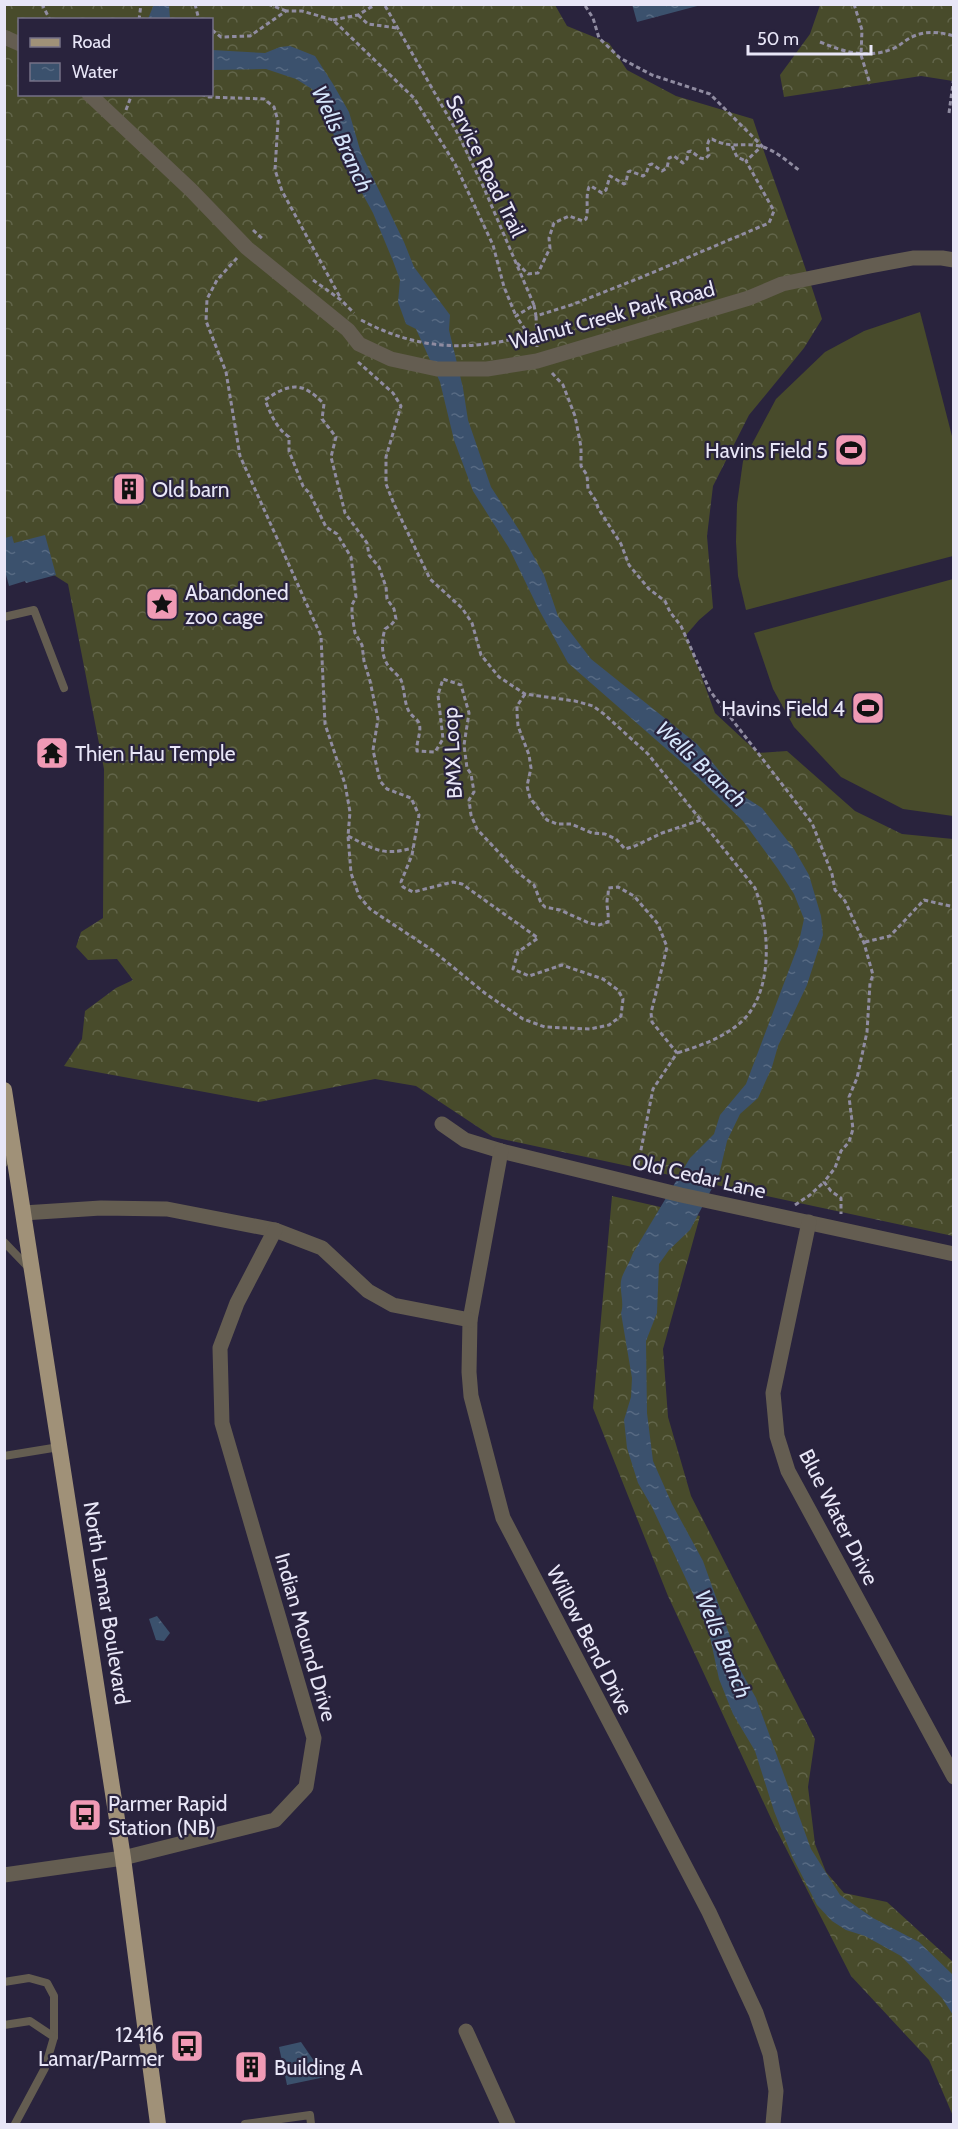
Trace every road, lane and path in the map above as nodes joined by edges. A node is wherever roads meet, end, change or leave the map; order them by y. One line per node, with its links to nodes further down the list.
1 (42, 4): 9 (path)
2 (268, 4): 7 (path)
3 (376, 4): 8 (path)
4 (384, 4): 11 (path, Service Road Trail)
5 (584, 4): 26 (path)
6 (854, 4): 17 (path)
7 (286, 11): 10 (path); 12 (path)
8 (358, 15): 10 (path); 11 (path)
9 (49, 18)
10 (333, 20): 33 (path)
11 (398, 28): 31 (path, Service Road Trail)
12 (213, 31)
13 (4, 36): 16 (street)
14 (954, 36): 17 (path)
15 (820, 42): 17 (path)
16 (18, 43)
17 (861, 55): 19 (path)
18 (954, 76): 24 (path)
19 (870, 84)
20 (91, 96): 29 (street, Walnut Creek Park Road)
21 (131, 96): 23 (path)
22 (206, 96): 33 (path)
23 (124, 113)
24 (949, 113)
25 (731, 146): 26 (path); 27 (path); 31 (path)
26 (762, 147): 27 (path); 28 (path)
27 (746, 161): 34 (path)
28 (799, 170)
29 (247, 248): 36 (street, Walnut Creek Park Road); 41 (path, BMX Loop)
30 (954, 260): 36 (street, Walnut Creek Park Road)
31 (515, 261): 32 (path, Service Road Trail)
32 (534, 305): 33 (path); 34 (path, Service Road Trail)
33 (516, 316)
34 (536, 316): 36 (path, Service Road Trail)
35 (353, 358): 39 (path)
36 (537, 361): 44 (path)
37 (4, 617): 38 (lane)
38 (64, 688)
39 (525, 694): 40 (path); 40 (path)
40 (701, 820): 45 (path)
41 (348, 836): 42 (path); 42 (path, BMX Loop)
42 (412, 849): 45 (path, BMX Loop)
43 (954, 907): 44 (path)
44 (864, 943): 51 (path)
45 (677, 1053): 52 (path)
46 (4, 1090): 48 (main road, North Lamar Boulevard)
47 (442, 1124): 49 (street, Old Cedar Lane)
48 (12, 1145): 50 (lane); 53 (main road, North Lamar Boulevard)
49 (501, 1151): 52 (street, Old Cedar Lane); 61 (street, Willow Bend Drive)
50 (4, 1163)
51 (824, 1182): 54 (path); 56 (path)
52 (634, 1183): 54 (street, Old Cedar Lane)
53 (23, 1213): 57 (street); 60 (main road, North Lamar Boulevard)
54 (774, 1214): 55 (street, Old Cedar Lane)
55 (809, 1222): 56 (street, Old Cedar Lane); 64 (street, Blue Water Drive)
56 (839, 1228): 59 (street, Old Cedar Lane)
57 (275, 1230): 61 (street); 65 (street, Indian Mound Drive)
58 (4, 1242): 60 (lane)
59 (954, 1254)
60 (32, 1272): 62 (main road, North Lamar Boulevard)
61 (470, 1320): 76 (street, Willow Bend Drive)
62 (59, 1447): 63 (lane); 65 (main road, North Lamar Boulevard)
63 (4, 1456)
64 (954, 1778)
65 (123, 1858): 66 (street, Indian Mound Drive); 72 (main road, North Lamar Boulevard)
66 (4, 1875)
67 (4, 1982): 70 (lane)
68 (4, 2025): 70 (lane)
69 (466, 2031): 75 (street)
70 (54, 2037): 71 (lane)
71 (15, 2124)
72 (158, 2124)
73 (245, 2124): 74 (lane)
74 (311, 2124)
75 (508, 2124)
76 (773, 2124)

